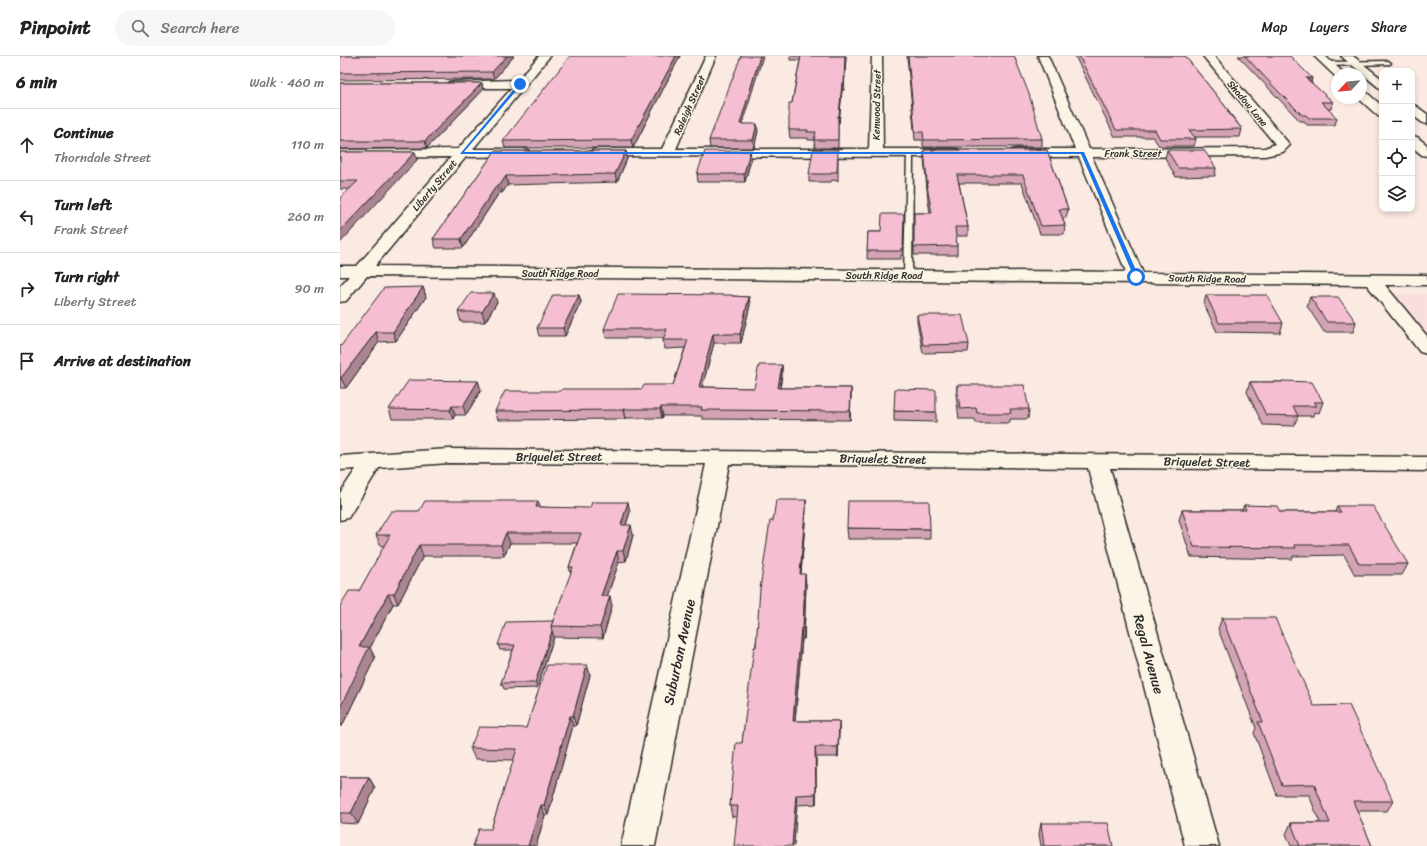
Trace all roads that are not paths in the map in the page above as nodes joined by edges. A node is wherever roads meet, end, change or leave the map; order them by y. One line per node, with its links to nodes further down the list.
1 (544, 56): 14 (street, Liberty Street)
2 (711, 56): 23 (street, Raleigh Street)
3 (877, 56): 31 (street, Kenwood Street)
4 (1043, 56): 27 (street)
5 (1208, 56): 20 (street, Shadow Lane)
6 (1319, 56): 9 (street)
7 (1346, 56): 10 (street)
8 (1377, 56): 10 (lane)
9 (1328, 64): 10 (lane); 11 (street)
10 (1355, 64): 12 (street)
11 (1332, 68)
12 (1379, 83)
13 (442, 84): 14 (street)
14 (520, 84): 29 (street, Liberty Street)
15 (1367, 99): 16 (street)
16 (1379, 110)
17 (1415, 111): 18 (street)
18 (1427, 120)
19 (1415, 142): 21 (street)
20 (1278, 149): 27 (street, Frank Street)
21 (1427, 152)
22 (588, 153): 23 (street)
23 (667, 153): 31 (street)
24 (910, 153): 25 (street); 31 (street); 34 (lane)
25 (965, 153)
26 (1004, 153): 27 (street, Frank Street)
27 (1083, 153): 35 (street)
28 (340, 154): 29 (street)
29 (461, 154): 30 (street); 33 (street, Liberty Street)
30 (532, 154)
31 (876, 154)
32 (340, 271): 33 (street, South Ridge Road)
33 (362, 271): 34 (street, South Ridge Road); 38 (street, Liberty Street)
34 (908, 275): 35 (street, South Ridge Road)
35 (1136, 277): 36 (street, South Ridge Road)
36 (1372, 280): 37 (street, South Ridge Road); 39 (street)
37 (1427, 280)
38 (340, 296)
39 (1427, 348)
40 (718, 457): 41 (street, Briquelet Street); 42 (street, Briquelet Street); 46 (street, Suburban Avenue)
41 (373, 460): 43 (street, Briquelet Street); 45 (street)
42 (1097, 461): 44 (street, Briquelet Street); 47 (street, Regal Avenue)
43 (340, 464)
44 (1427, 464)
45 (340, 512)
46 (638, 846)
47 (1202, 846)

